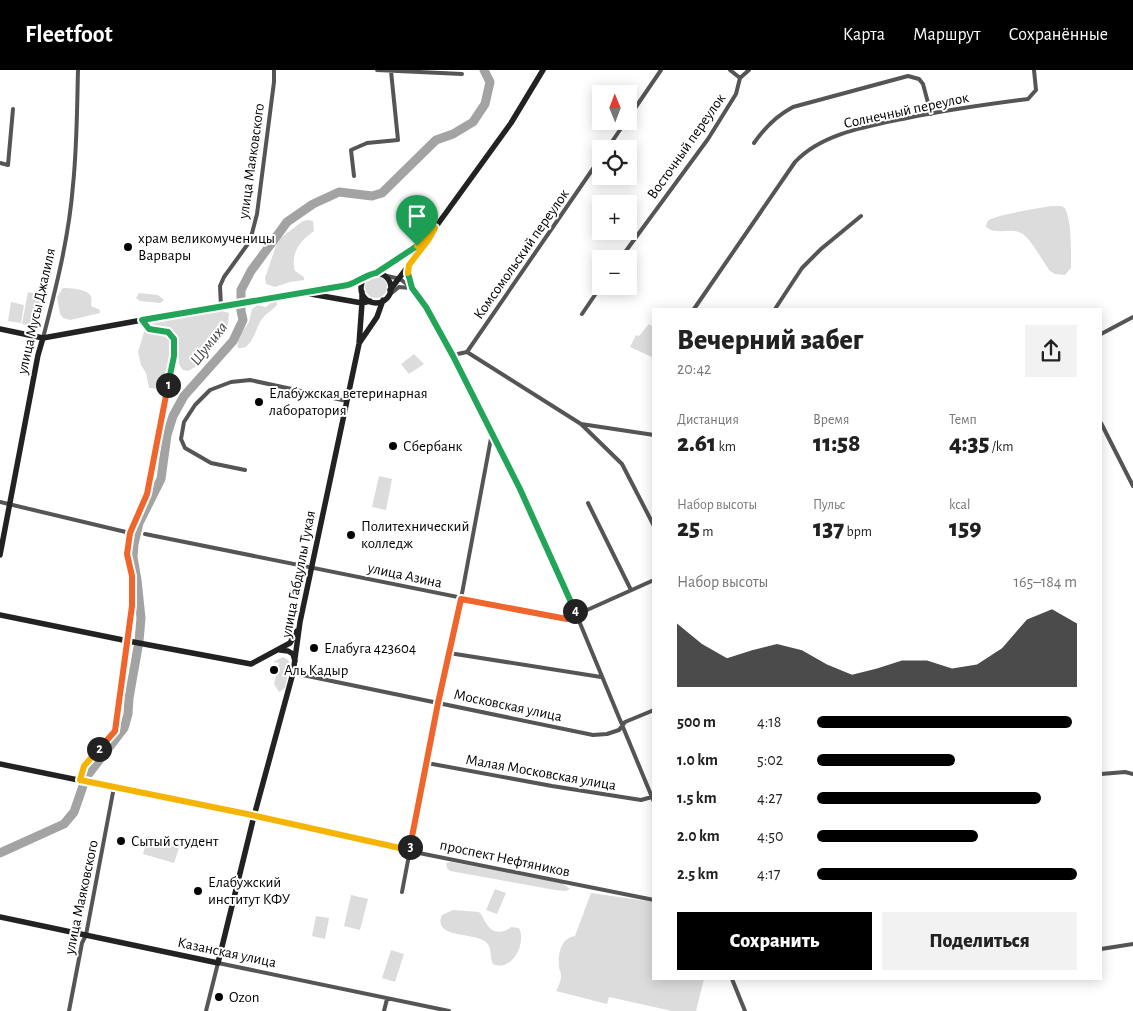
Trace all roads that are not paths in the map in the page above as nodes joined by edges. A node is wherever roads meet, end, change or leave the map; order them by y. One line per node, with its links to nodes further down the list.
1 (78, 70): 43 (street, улица Мусы Джалиля)
2 (274, 70): 35 (street, улица Маяковского)
3 (377, 70): 9 (street)
4 (543, 70): 20 (main road)
5 (661, 70): 12 (street)
6 (730, 70): 11 (street)
7 (749, 70): 11 (street, Восточный переулок)
8 (1034, 70): 14 (street, Солнечный переулок)
9 (391, 71): 10 (street); 18 (street)
10 (462, 74)
11 (740, 78): 21 (street, Восточный переулок)
12 (638, 104)
13 (13, 108): 16 (street)
14 (931, 114): 15 (street); 36 (street, Солнечный переулок)
15 (754, 143)
16 (0, 163)
17 (592, 170): 45 (street, Комсомольский переулок)
18 (354, 176)
19 (861, 216): 37 (street)
20 (435, 228): 22 (main road); 23 (main road)
21 (627, 250)
22 (409, 265): 25 (main road); 27 (street)
23 (376, 273): 24 (main road); 26 (main road)
24 (383, 275): 25 (street); 29 (main road)
25 (400, 279): 27 (street); 29 (main road)
26 (363, 280): 28 (main road); 30 (main road)
27 (412, 288): 29 (street); 46 (street)
28 (362, 292): 33 (main road); 34 (main road, улица Габдуллы Тукая)
29 (389, 292): 32 (main road)
30 (305, 293): 34 (main road); 35 (main road)
31 (595, 295): 38 (street)
32 (383, 300): 33 (main road); 44 (main road, улица Габдуллы Тукая)
33 (370, 301): 34 (main road)
34 (362, 303): 44 (main road, улица Габдуллы Тукая)
35 (221, 306): 40 (main road)
36 (695, 308)
37 (776, 308)
38 (582, 314)
39 (1133, 317): 42 (street)
40 (142, 320): 43 (main road); 58 (street)
41 (0, 329): 43 (main road)
42 (1102, 333)
43 (43, 338): 56 (main road, улица Мусы Джалиля)
44 (359, 344): 47 (main road, улица Габдуллы Тукая)
45 (467, 352): 46 (street); 48 (street)
46 (453, 356): 50 (street)
47 (347, 401): 52 (street); 61 (main road, улица Габдуллы Тукая)
48 (581, 424): 51 (street); 57 (street)
49 (1102, 426): 53 (street)
50 (492, 433): 64 (street); 66 (street)
51 (652, 435)
52 (245, 470)
53 (1133, 486)
54 (0, 502): 56 (street)
55 (588, 503): 63 (street)
56 (10, 504): 58 (street); 60 (main road, улица Мусы Джалиля)
57 (652, 522)
58 (130, 533): 68 (street)
59 (145, 534): 61 (street, улица Азина)
60 (0, 555)
61 (311, 567): 64 (street, улица Азина); 67 (main road, улица Габдуллы Тукая)
62 (652, 581): 63 (street, улица Азина)
63 (631, 590): 66 (street, улица Азина)
64 (461, 599): 66 (street, улица Азина); 70 (street)
65 (0, 615): 68 (main road)
66 (577, 616): 73 (street)
67 (300, 622): 69 (main road); 71 (main road, улица Габдуллы Тукая)
68 (128, 642): 69 (main road); 81 (street)
69 (280, 650): 71 (main road)
70 (449, 653): 73 (street); 74 (street)
71 (295, 663): 72 (main road, улица Габдуллы Тукая)
72 (294, 673): 74 (street, Московская улица); 85 (main road, улица Габдуллы Тукая)
73 (601, 677): 76 (street)
74 (438, 703): 76 (street, Московская улица); 77 (street)
75 (652, 711): 76 (street, Московская улица)
76 (623, 726): 83 (street)
77 (427, 763): 84 (street, Малая Московская улица); 86 (street)
78 (0, 764): 81 (main road, проспект Нефтяников)
79 (1102, 774): 80 (street)
80 (1133, 774)
81 (80, 780): 82 (main road, проспект Нефтяников)
82 (114, 786): 85 (main road, проспект Нефтяников); 90 (street, улица Маяковского)
83 (652, 798)
84 (652, 800)
85 (254, 816): 86 (street, проспект Нефтяников); 93 (main road, улица Габдуллы Тукая)
86 (409, 850): 87 (street); 88 (street, проспект Нефтяников)
87 (402, 892)
88 (652, 900)
89 (0, 917): 90 (main road, Казанская улица)
90 (86, 935): 93 (main road, Казанская улица); 96 (street, улица Маяковского)
91 (1133, 944): 92 (street)
92 (1102, 949)
93 (218, 962): 95 (street, Казанская улица); 97 (street, улица Габдуллы Тукая)
94 (732, 980): 100 (street)
95 (387, 999): 98 (street); 99 (street, Казанская улица)
96 (69, 1011)
97 (206, 1011)
98 (384, 1011)
99 (449, 1011)
100 (745, 1011)

